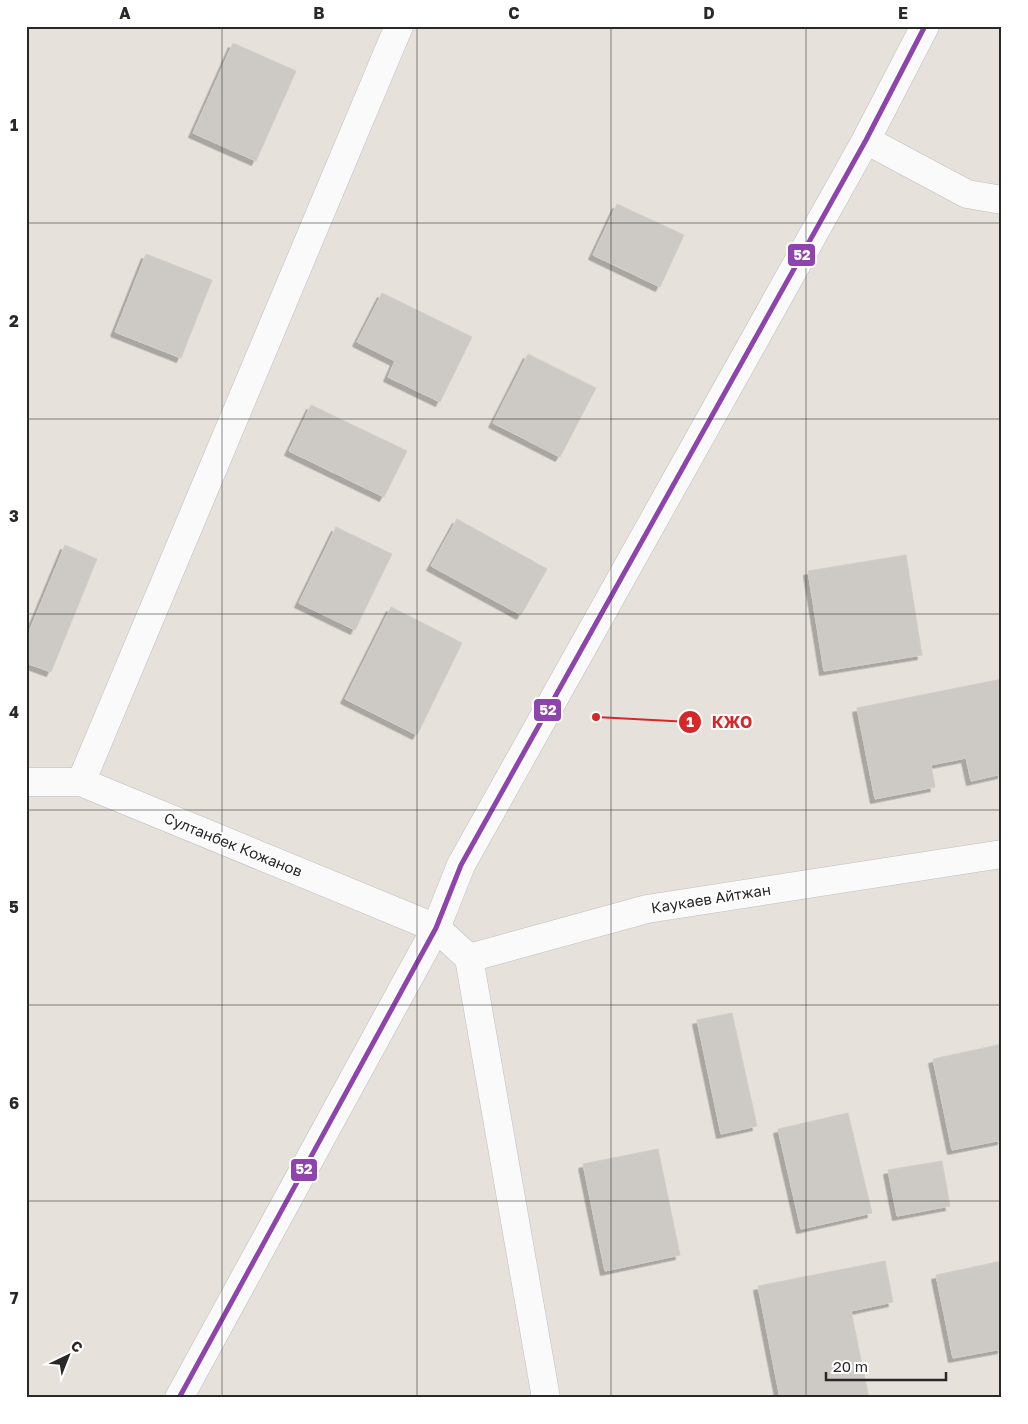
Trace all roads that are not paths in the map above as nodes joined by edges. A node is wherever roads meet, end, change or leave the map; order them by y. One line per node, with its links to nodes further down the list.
1 (400, 26): 6 (street)
2 (924, 26): 3 (street)
3 (866, 140): 4 (street); 8 (street)
4 (1002, 200)
5 (26, 782): 6 (street, Султанбек Кожанов)
6 (81, 782): 8 (street, Султанбек Кожанов)
7 (1002, 854): 9 (street, Каукаев Айтжан)
8 (436, 928): 9 (street); 10 (street)
9 (469, 958): 11 (street)
10 (179, 1398)
11 (546, 1398)

